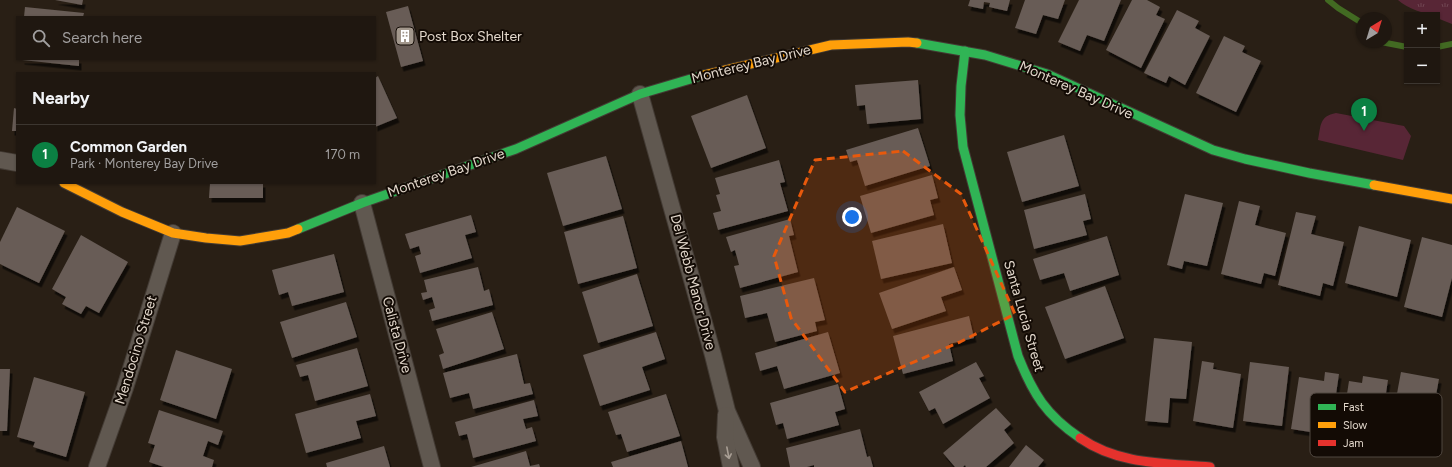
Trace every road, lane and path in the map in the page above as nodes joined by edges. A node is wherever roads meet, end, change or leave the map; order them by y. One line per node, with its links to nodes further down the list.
1 (965, 50): 2 (street, Monterey Bay Drive); 6 (street, Monterey Bay Drive); 14 (street, Santa Lucia Street)
2 (640, 94): 7 (street, Monterey Bay Drive); 9 (street, Del Webb Manor Drive)
3 (0, 160): 4 (street)
4 (16, 163)
5 (66, 184): 8 (street, Monterey Bay Drive)
6 (1452, 199)
7 (362, 202): 8 (street, Monterey Bay Drive); 11 (street, Calista Drive)
8 (173, 233): 10 (street, Mendocino Street)
9 (726, 411): 12 (street, one-way to 12); 13 (street, Del Webb Manor Drive)
10 (97, 467)
11 (432, 467)
12 (731, 467)
13 (752, 467)
14 (1210, 467)

